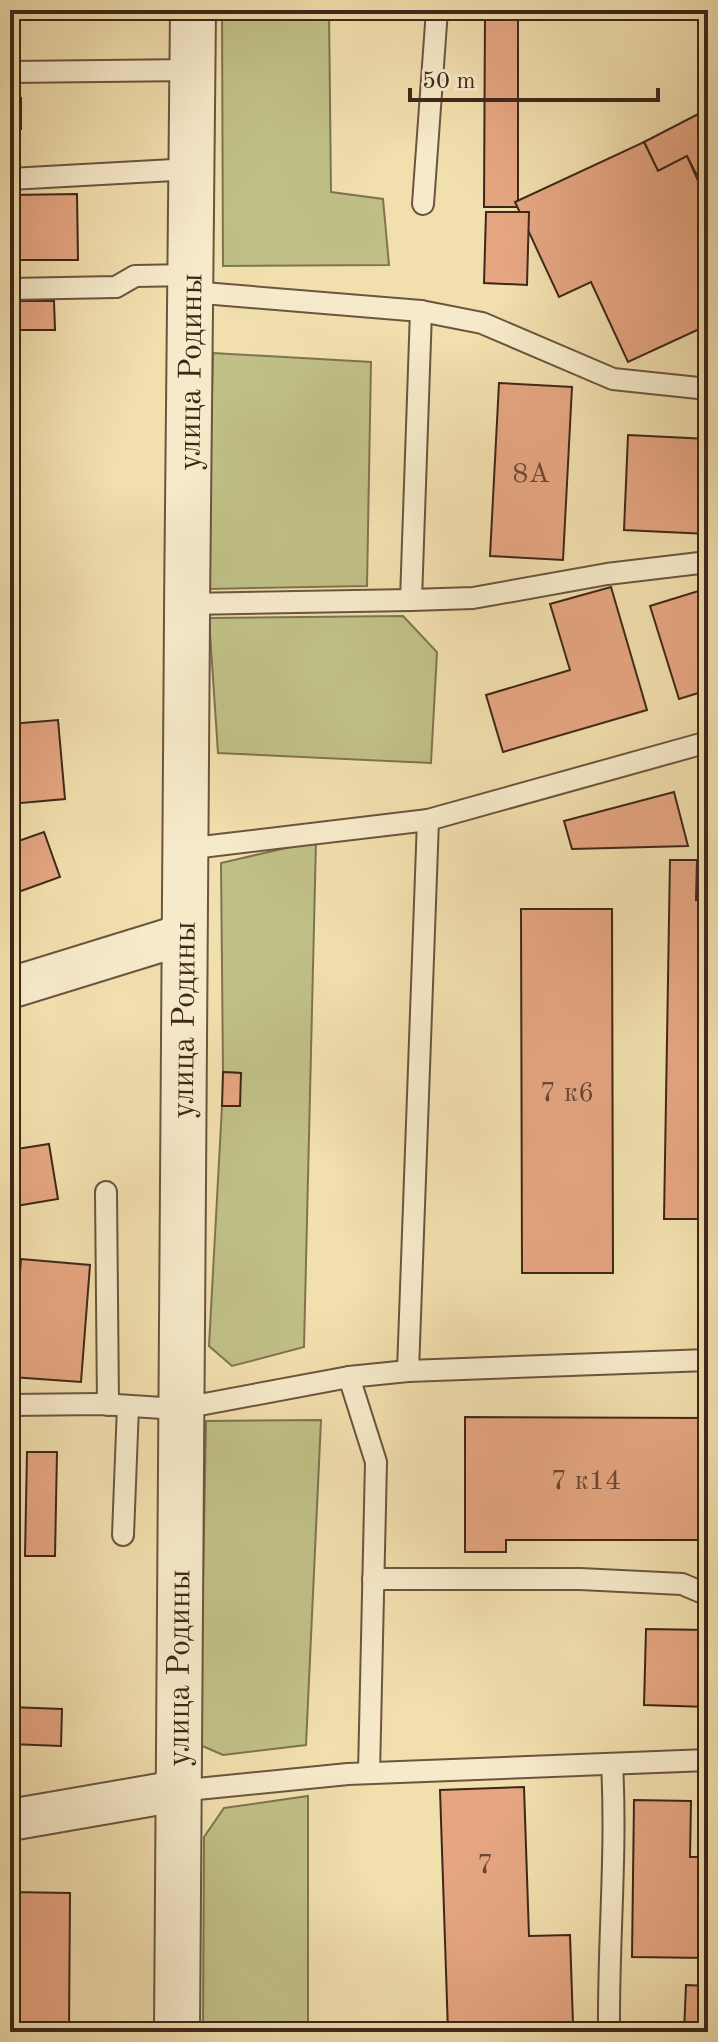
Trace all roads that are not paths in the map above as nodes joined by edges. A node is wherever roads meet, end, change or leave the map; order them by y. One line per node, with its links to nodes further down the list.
1 (193, 10): 3 (street, улица Родины)
2 (437, 10): 7 (lane)
3 (193, 70): 4 (lane); 5 (street, улица Родины)
4 (10, 72)
5 (192, 169): 6 (lane); 8 (street, улица Родины)
6 (10, 179)
7 (423, 204)
8 (191, 284): 9 (lane); 10 (lane); 14 (street, улица Родины)
9 (10, 289)
10 (421, 311): 11 (lane); 13 (lane)
11 (708, 389)
12 (708, 562): 13 (lane)
13 (411, 600): 14 (lane)
14 (188, 604): 17 (street, улица Родины)
15 (708, 742): 16 (lane)
16 (428, 820): 17 (lane); 22 (lane)
17 (185, 849): 18 (street, улица Родины)
18 (185, 934): 19 (street); 26 (street, улица Родины)
19 (10, 988)
20 (106, 1192): 25 (lane)
21 (708, 1360): 22 (lane)
22 (408, 1371): 23 (lane)
23 (349, 1377): 26 (lane); 28 (lane)
24 (10, 1405): 25 (lane)
25 (118, 1405): 26 (lane); 27 (lane)
26 (178, 1409): 33 (street, улица Родины)
27 (123, 1535)
28 (373, 1579): 29 (lane); 32 (lane)
29 (708, 1595)
30 (708, 1760): 31 (lane)
31 (612, 1764): 32 (lane); 36 (lane)
32 (369, 1773): 33 (lane)
33 (177, 1791): 34 (street); 35 (street, улица Родины)
34 (10, 1820)
35 (177, 2032)
36 (609, 2032)

